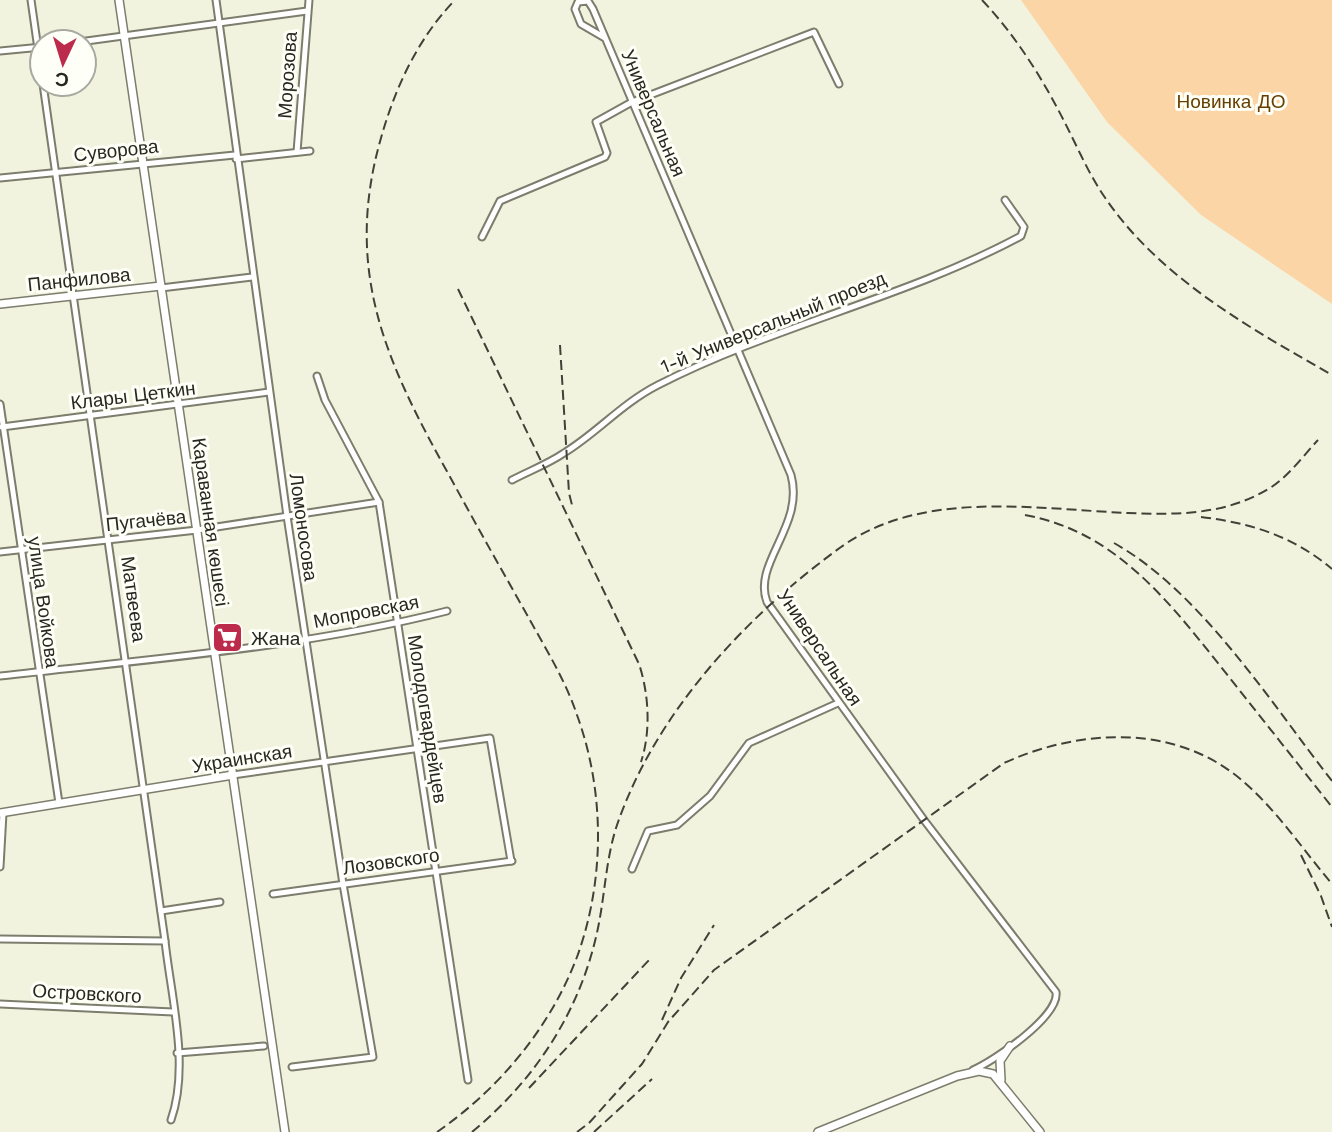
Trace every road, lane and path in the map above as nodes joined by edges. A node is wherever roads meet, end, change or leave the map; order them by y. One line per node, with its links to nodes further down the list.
1 (31, 0): 7 (street)
2 (119, 0): 8 (main road, Караванная көшесі)
3 (216, 0): 6 (street, Ломоносова)
4 (309, 0): 5 (street, Морозова)
5 (307, 11): 6 (street); 17 (street, Морозова)
6 (219, 23): 8 (street); 18 (street, Ломоносова)
7 (36, 28)
8 (125, 36): 10 (street); 19 (main road, Караванная көшесі)
9 (605, 38): 9 (street, Универсальная); 15 (street, Универсальная)
10 (98, 40)
11 (28, 48): 12 (street)
12 (0, 51)
13 (839, 84): 15 (street)
14 (45, 98): 20 (street, Матвеева)
15 (632, 102): 23 (street); 28 (street, Универсальная)
16 (310, 151): 17 (street, Суворова)
17 (298, 152): 18 (street, Суворова)
18 (236, 157): 19 (street, Суворова); 24 (street, Ломоносова)
19 (143, 163): 20 (street, Суворова); 25 (main road, Караванная көшесі)
20 (55, 172): 21 (street, Суворова); 26 (street, Матвеева)
21 (0, 178)
22 (1006, 200): 28 (street, 1-й Универсальный проезд)
23 (482, 237)
24 (252, 276): 25 (street, Панфилова); 30 (street, Ломоносова)
25 (161, 287): 26 (main road, Панфилова); 32 (main road, Караванная көшесі)
26 (73, 295): 27 (main road, Панфилова); 33 (street, Матвеева)
27 (0, 304)
28 (738, 351): 35 (street, 1-й Универсальный проезд); 49 (street, Универсальная)
29 (317, 376): 36 (street, Молодогвардейцев)
30 (269, 392): 32 (street, Клары Цеткин); 37 (street, Ломоносова)
31 (0, 404): 34 (street, улица Войкова)
32 (178, 405): 33 (street, Клары Цеткин); 38 (main road, Караванная көшесі)
33 (91, 416): 34 (street, Клары Цеткин); 39 (street, Матвеева)
34 (2, 427): 40 (street, улица Войкова)
35 (512, 480)
36 (379, 502): 37 (street, Пугачёва); 43 (street, Молодогвардейцев)
37 (287, 516): 38 (street, Пугачёва); 44 (street, Ломоносова)
38 (197, 530): 39 (street, Пугачёва); 45 (main road, Караванная көшесі)
39 (109, 540): 40 (street, Пугачёва); 46 (street, Матвеева)
40 (21, 550): 41 (street, Пугачёва); 47 (street, улица Войкова)
41 (0, 552)
42 (447, 611): 43 (street, Мопровская)
43 (397, 624): 44 (street, Мопровская); 50 (street, Молодогвардейцев)
44 (305, 639): 45 (street, Мопровская); 51 (street, Ломоносова)
45 (215, 651): 46 (street, Мопровская); 52 (main road, Караванная көшесі)
46 (127, 662): 47 (street, Мопровская); 53 (street, Матвеева)
47 (38, 672): 48 (street, Мопровская); 54 (street, улица Войкова)
48 (0, 677)
49 (838, 703): 58 (street); 69 (street, Универсальная)
50 (418, 748): 51 (street, Украинская); 56 (street, Украинская); 59 (street, Молодогвардейцев)
51 (324, 762): 52 (street, Украинская); 60 (street, Ломоносова)
52 (233, 775): 53 (main road, Украинская); 76 (main road, Караванная көшесі)
53 (143, 790): 54 (main road, Украинская); 63 (street, Матвеева)
54 (59, 803): 55 (main road, Украинская)
55 (1, 813): 57 (street)
56 (513, 860): 59 (street, Лозовского)
57 (0, 867)
58 (632, 869)
59 (435, 871): 60 (street, Лозовского); 73 (street, Молодогвардейцев)
60 (343, 884): 61 (street, Лозовского); 71 (street, Ломоносова)
61 (273, 894)
62 (220, 902): 63 (street)
63 (161, 911): 65 (street, Матвеева)
64 (0, 939): 65 (street)
65 (165, 941): 67 (street, Матвеева)
66 (0, 1004): 67 (street, Островского)
67 (173, 1012): 70 (street, Матвеева)
68 (264, 1046): 70 (street)
69 (1010, 1046): 72 (street); 74 (main road)
70 (177, 1053): 75 (street, Матвеева)
71 (292, 1068)
72 (964, 1074): 74 (main road); 77 (main road)
73 (468, 1080)
74 (1002, 1084): 78 (main road)
75 (171, 1120)
76 (285, 1132)
77 (818, 1132)
78 (1040, 1132)

